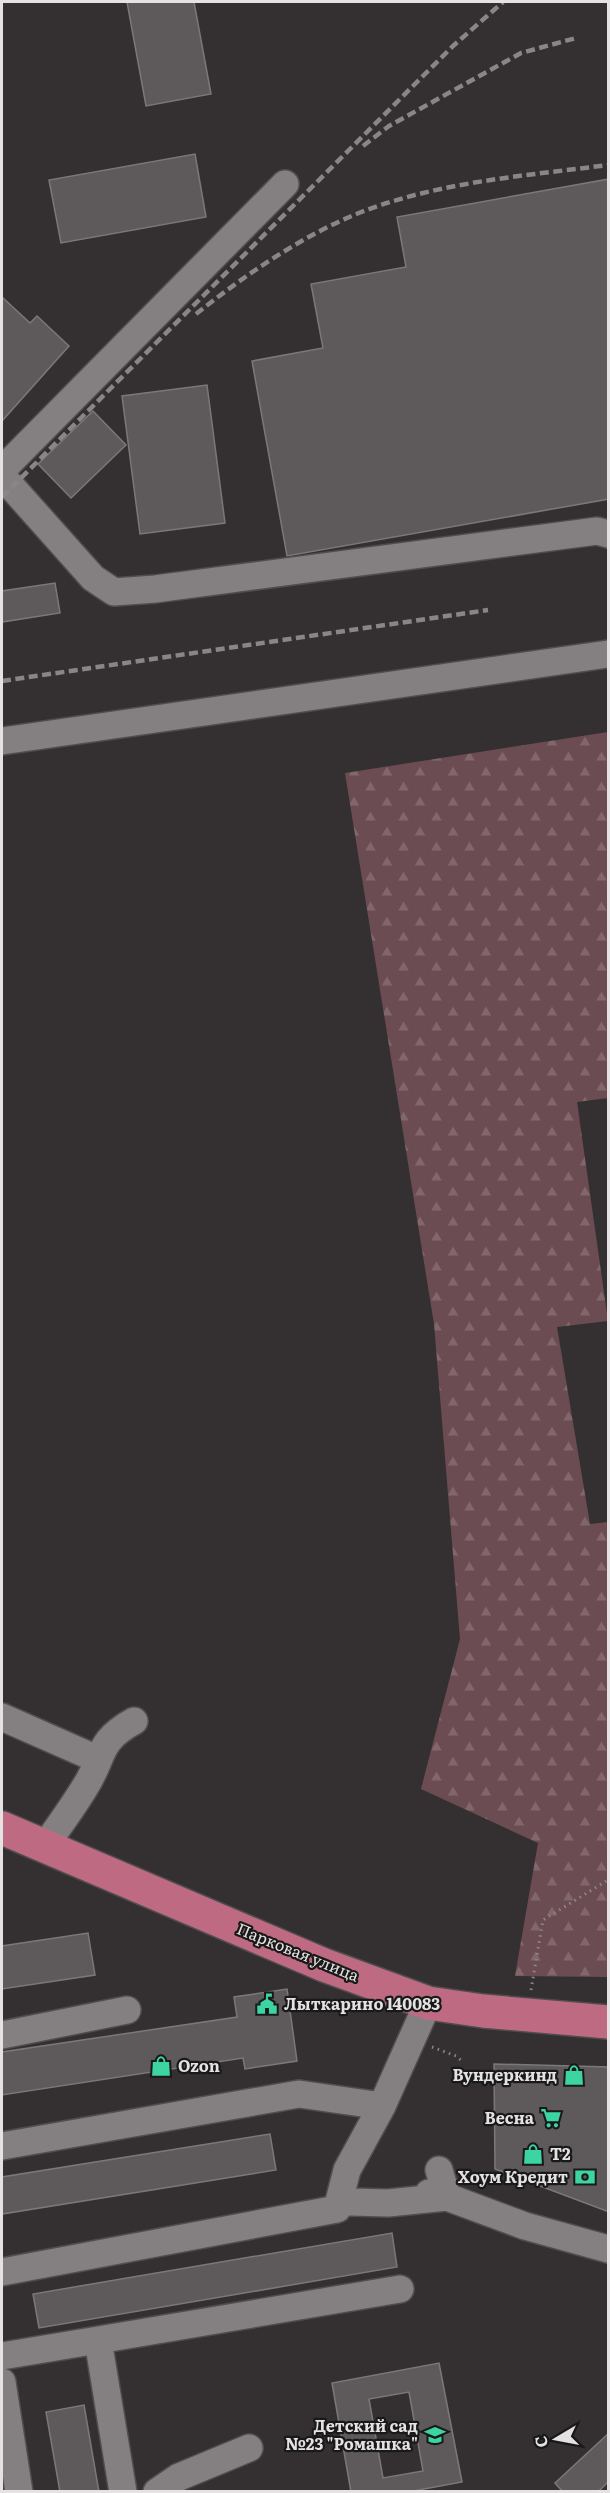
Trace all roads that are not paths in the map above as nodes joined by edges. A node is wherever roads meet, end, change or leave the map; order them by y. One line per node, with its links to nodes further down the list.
1 (285, 184): 2 (street)
2 (2, 470)
3 (2, 476): 4 (street)
4 (609, 534)
5 (609, 654): 6 (street)
6 (2, 741)
7 (2, 1717): 9 (street)
8 (134, 1721): 9 (street)
9 (97, 1759): 11 (street)
10 (2, 1827): 11 (main road, Парковая улица)
11 (45, 1846): 12 (main road, Парковая улица)
12 (428, 2003): 14 (main road, Парковая улица); 16 (street)
13 (127, 2010): 15 (street)
14 (609, 2022)
15 (2, 2035)
16 (382, 2106): 17 (street); 18 (street)
17 (2, 2146)
18 (347, 2170): 20 (street); 21 (street)
19 (439, 2170): 20 (street)
20 (447, 2197): 21 (street); 22 (street)
21 (341, 2198): 23 (street)
22 (609, 2249)
23 (2, 2271)
24 (400, 2289): 25 (street)
25 (98, 2340): 26 (street); 30 (street)
26 (2, 2356)
27 (2, 2382): 29 (street)
28 (249, 2448): 31 (street)
29 (19, 2492)
30 (123, 2492)
31 (157, 2492)

